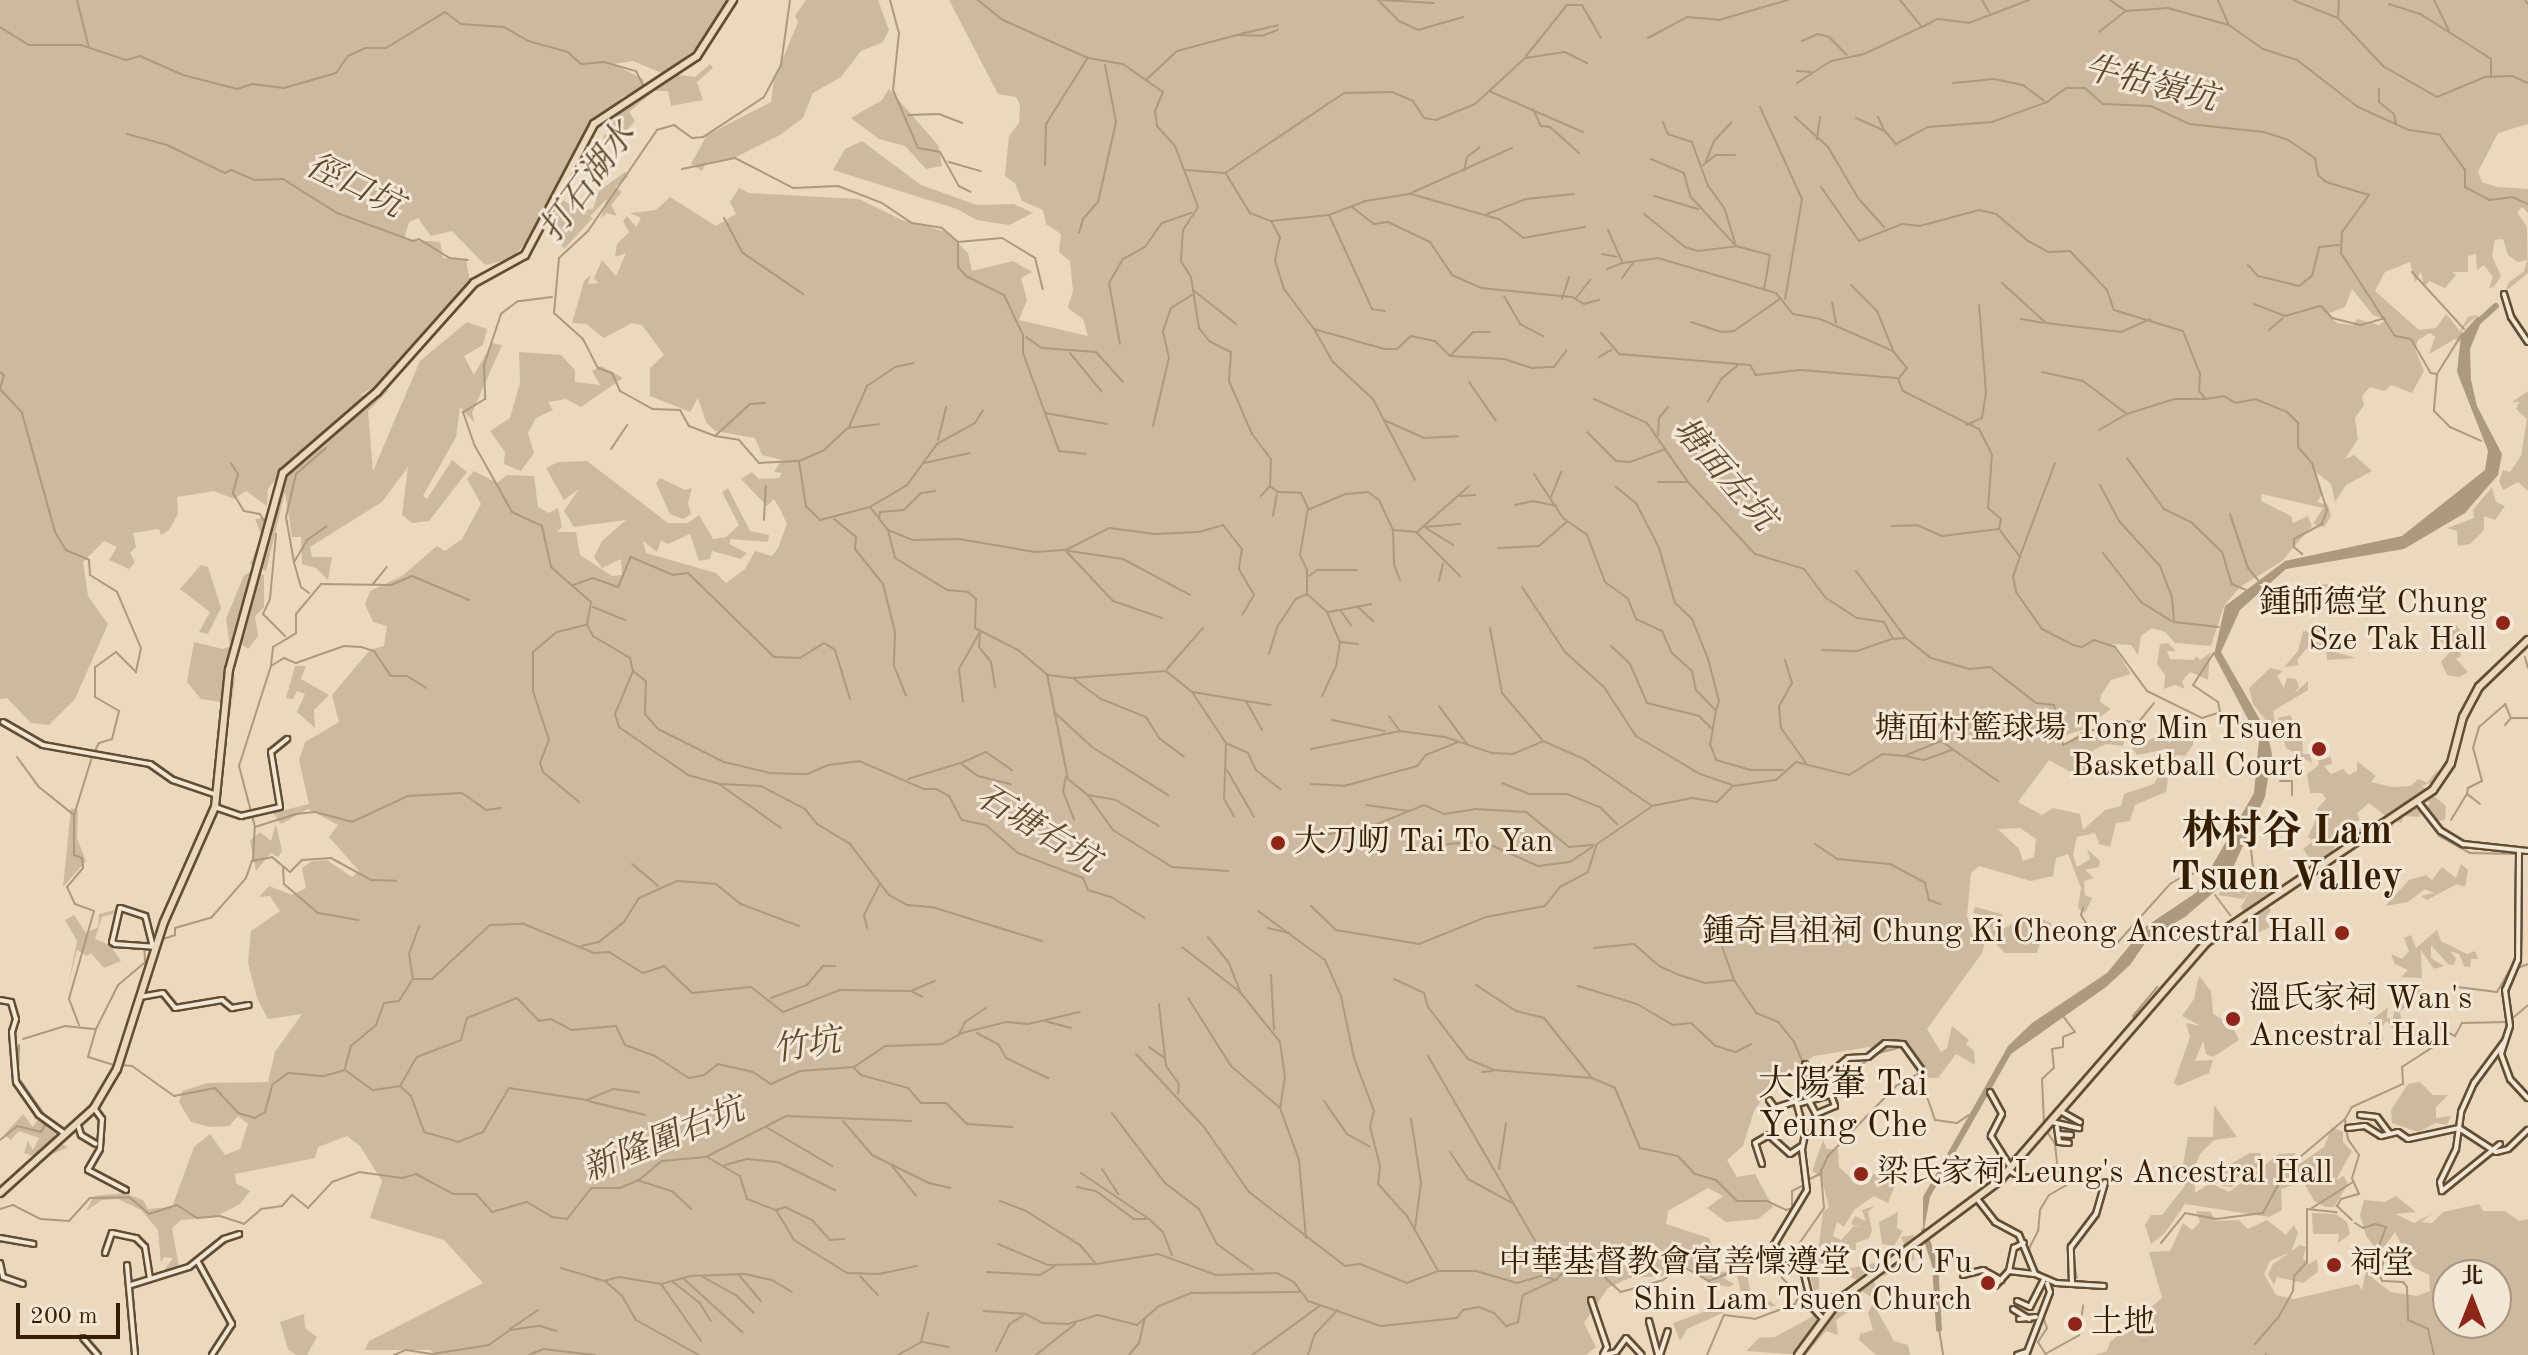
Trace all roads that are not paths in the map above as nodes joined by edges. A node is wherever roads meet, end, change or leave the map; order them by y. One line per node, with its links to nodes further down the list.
1 (733, 0): 7 (main road)
2 (2504, 294): 3 (street)
3 (2528, 342)
4 (2528, 640): 8 (main road)
5 (3, 722): 7 (street)
6 (287, 739): 9 (street)
7 (217, 795): 9 (main road)
8 (2418, 802): 10 (street); 26 (main road)
9 (215, 807): 12 (main road)
10 (2519, 851): 11 (street); 16 (street)
11 (2528, 851)
12 (156, 943): 12 (street); 13 (main road)
13 (140, 997): 15 (street); 25 (main road)
14 (0, 1000): 33 (street)
15 (249, 1005)
16 (2505, 1041): 21 (street); 31 (street)
17 (1805, 1064): 19 (street)
18 (1921, 1069): 19 (street)
19 (1811, 1076): 24 (street)
20 (1990, 1092): 43 (street)
21 (2528, 1098)
22 (1769, 1100): 24 (street)
23 (1809, 1101): 23 (street); 24 (street)
24 (1797, 1102): 40 (street)
25 (94, 1108): 28 (main road); 38 (street)
26 (2060, 1111): 29 (main road); 29 (street)
27 (2360, 1115): 35 (street)
28 (76, 1123): 33 (main road); 38 (street)
29 (2052, 1125): 34 (street); 43 (main road)
30 (2348, 1128): 35 (street)
31 (2459, 1128): 35 (street); 41 (street); 45 (street)
32 (2528, 1130): 41 (street)
33 (64, 1133): 49 (main road)
34 (2058, 1134): 36 (street); 37 (street)
35 (2390, 1134)
36 (2071, 1135)
37 (2069, 1143)
38 (96, 1144): 48 (street)
39 (2500, 1144): 41 (street)
40 (1802, 1146): 42 (street); 74 (street)
41 (2491, 1150): 47 (street)
42 (1762, 1164)
43 (2010, 1169): 44 (street); 50 (main road)
44 (2058, 1175)
45 (2442, 1178): 47 (street); 47 (street)
46 (2105, 1182): 65 (street)
47 (2450, 1186)
48 (126, 1190)
49 (0, 1193)
50 (1978, 1200): 53 (street); 74 (main road)
51 (239, 1234): 56 (street)
52 (0, 1238): 54 (street)
53 (2024, 1243): 59 (street); 60 (street)
54 (33, 1244)
55 (105, 1253): 62 (street)
56 (198, 1261): 62 (street); 84 (street)
57 (0, 1263): 66 (street)
58 (127, 1265): 67 (street)
59 (2009, 1271): 60 (street); 63 (street)
60 (2035, 1274): 64 (street)
61 (1963, 1275): 63 (street)
62 (150, 1277): 67 (street)
63 (2001, 1280): 68 (street)
64 (2047, 1281): 65 (street); 71 (street); 73 (street)
65 (2072, 1283): 69 (street)
66 (23, 1284)
67 (131, 1285): 83 (street)
68 (1995, 1286)
69 (2104, 1286)
70 (1591, 1300): 85 (street)
71 (2017, 1301)
72 (2013, 1309): 76 (street)
73 (2036, 1317): 76 (street); 81 (street)
74 (1823, 1319): 89 (main road)
75 (2019, 1319): 76 (street)
76 (2029, 1319)
77 (1649, 1321): 80 (street)
78 (1668, 1331): 88 (street)
79 (83, 1338): 82 (street)
80 (1656, 1346): 87 (street); 88 (street)
81 (2026, 1353): 90 (street)
82 (98, 1355)
83 (135, 1355)
84 (212, 1355)
85 (1603, 1355): 86 (street)
86 (1642, 1355)
87 (1650, 1355)
88 (1659, 1355)
89 (1798, 1355)
90 (2017, 1355)

